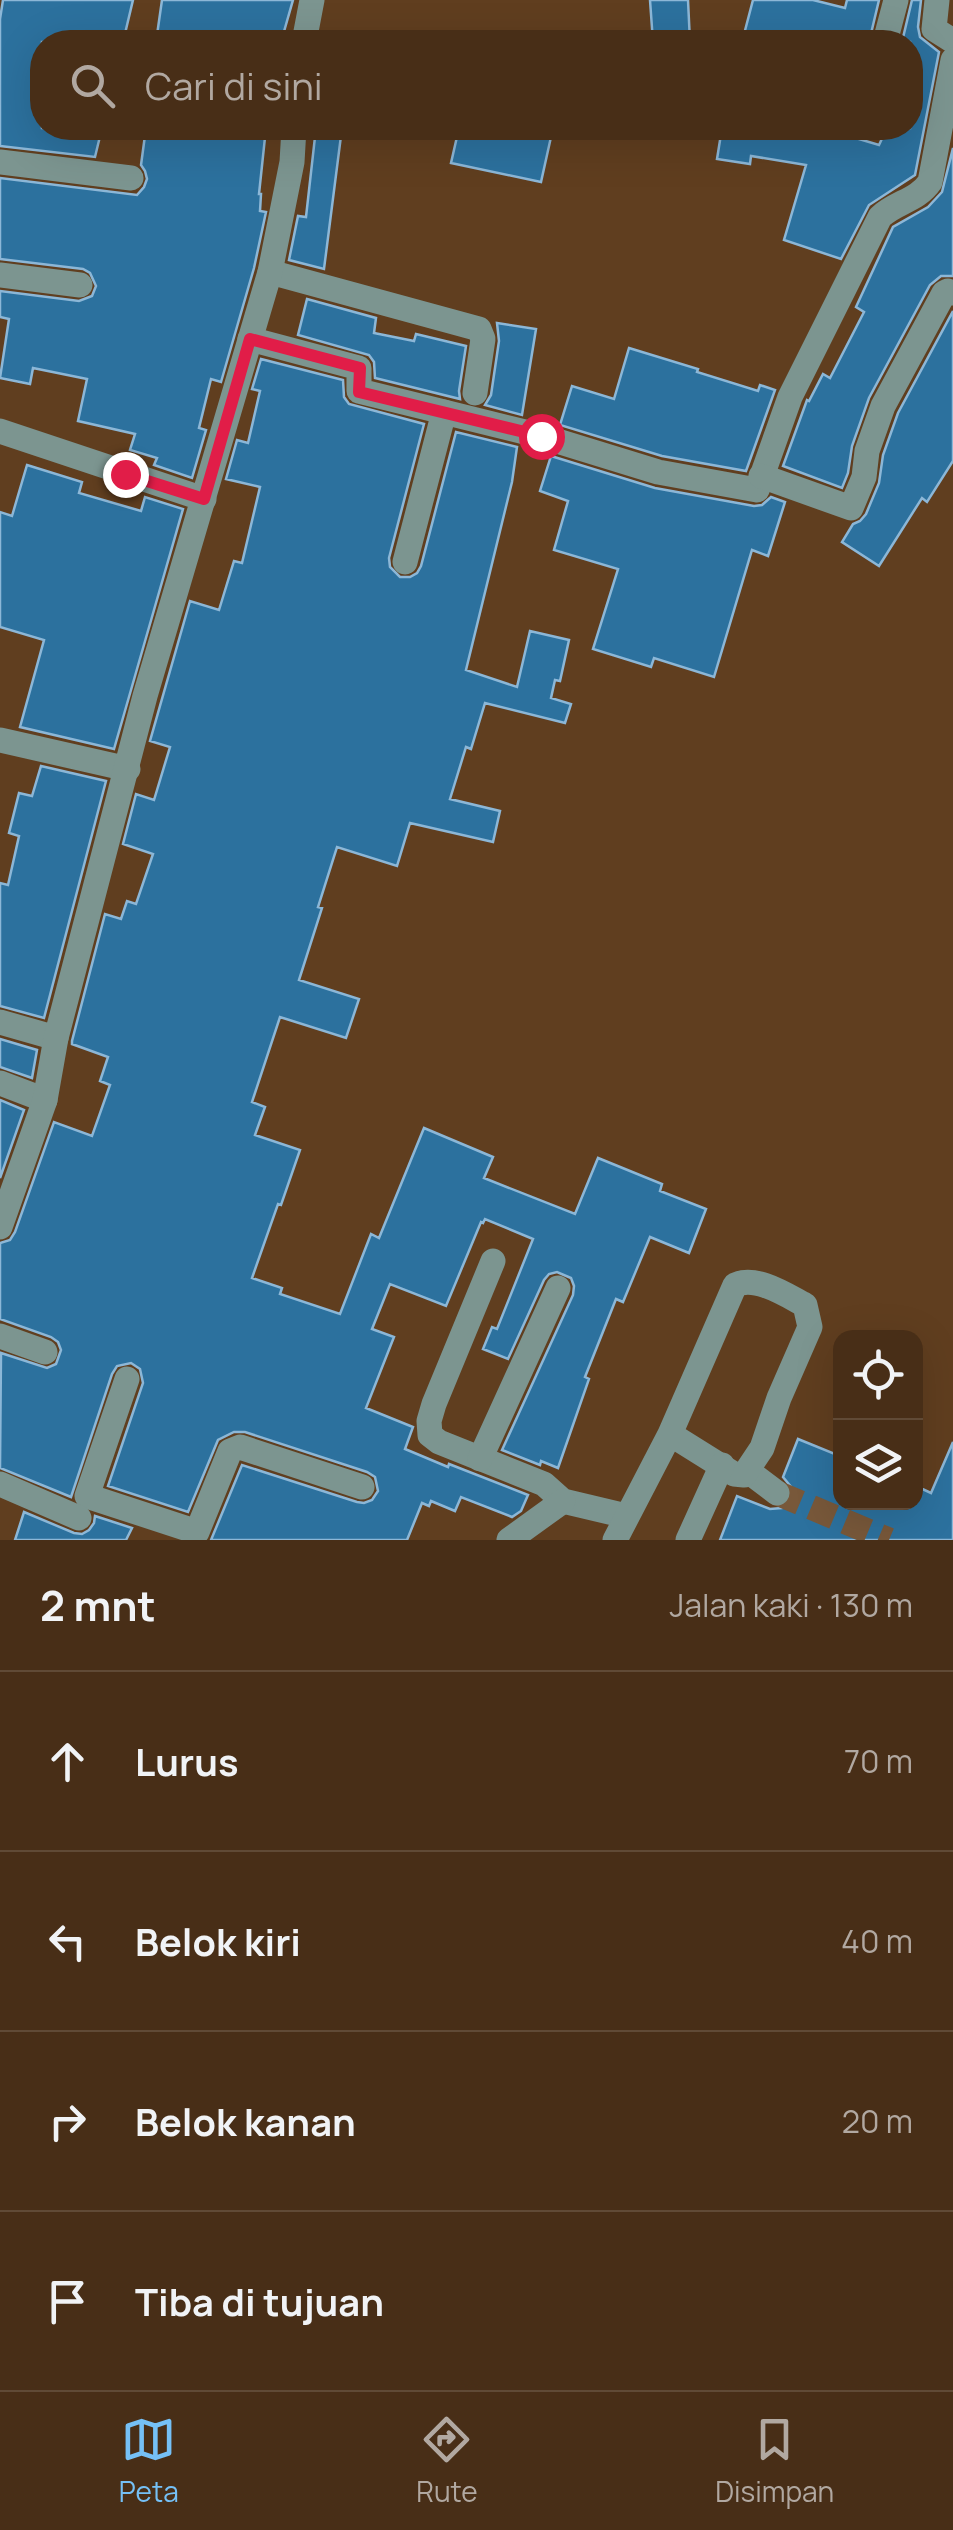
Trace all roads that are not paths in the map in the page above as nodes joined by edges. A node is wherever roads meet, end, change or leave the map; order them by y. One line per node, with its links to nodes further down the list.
1 (312, 0): 4 (street)
2 (896, 0): 5 (street)
3 (938, 0): 6 (street)
4 (306, 30)
5 (889, 30)
6 (953, 41)
7 (953, 60): 8 (street)
8 (946, 123): 20 (street)
9 (293, 140): 12 (street)
10 (0, 162): 11 (street)
11 (131, 178)
12 (270, 272): 16 (street); 17 (street)
13 (0, 276): 14 (street)
14 (80, 284)
15 (953, 293): 20 (street)
16 (250, 339): 18 (street); 21 (street)
17 (475, 393)
18 (444, 412): 20 (street); 22 (street)
19 (0, 432): 21 (street)
20 (761, 476)
21 (204, 499): 24 (street)
22 (405, 562)
23 (0, 740): 24 (street)
24 (128, 768): 26 (street)
25 (0, 1022): 26 (street)
26 (56, 1038): 28 (street)
27 (0, 1083): 28 (street)
28 (46, 1100): 29 (street)
29 (0, 1227)
30 (493, 1261): 36 (street)
31 (558, 1288): 36 (street)
32 (0, 1336): 33 (street)
33 (44, 1352)
34 (127, 1378): 44 (street)
35 (670, 1434): 37 (street); 38 (street); 43 (street)
36 (480, 1458): 42 (street)
37 (722, 1465): 38 (street); 48 (street)
38 (748, 1470): 41 (street)
39 (0, 1484): 44 (street)
40 (362, 1487): 45 (street)
41 (777, 1493)
42 (563, 1501): 43 (street); 46 (street)
43 (626, 1516): 47 (street)
44 (78, 1518): 45 (street)
45 (196, 1536)
46 (508, 1540)
47 (615, 1540)
48 (688, 1540)

